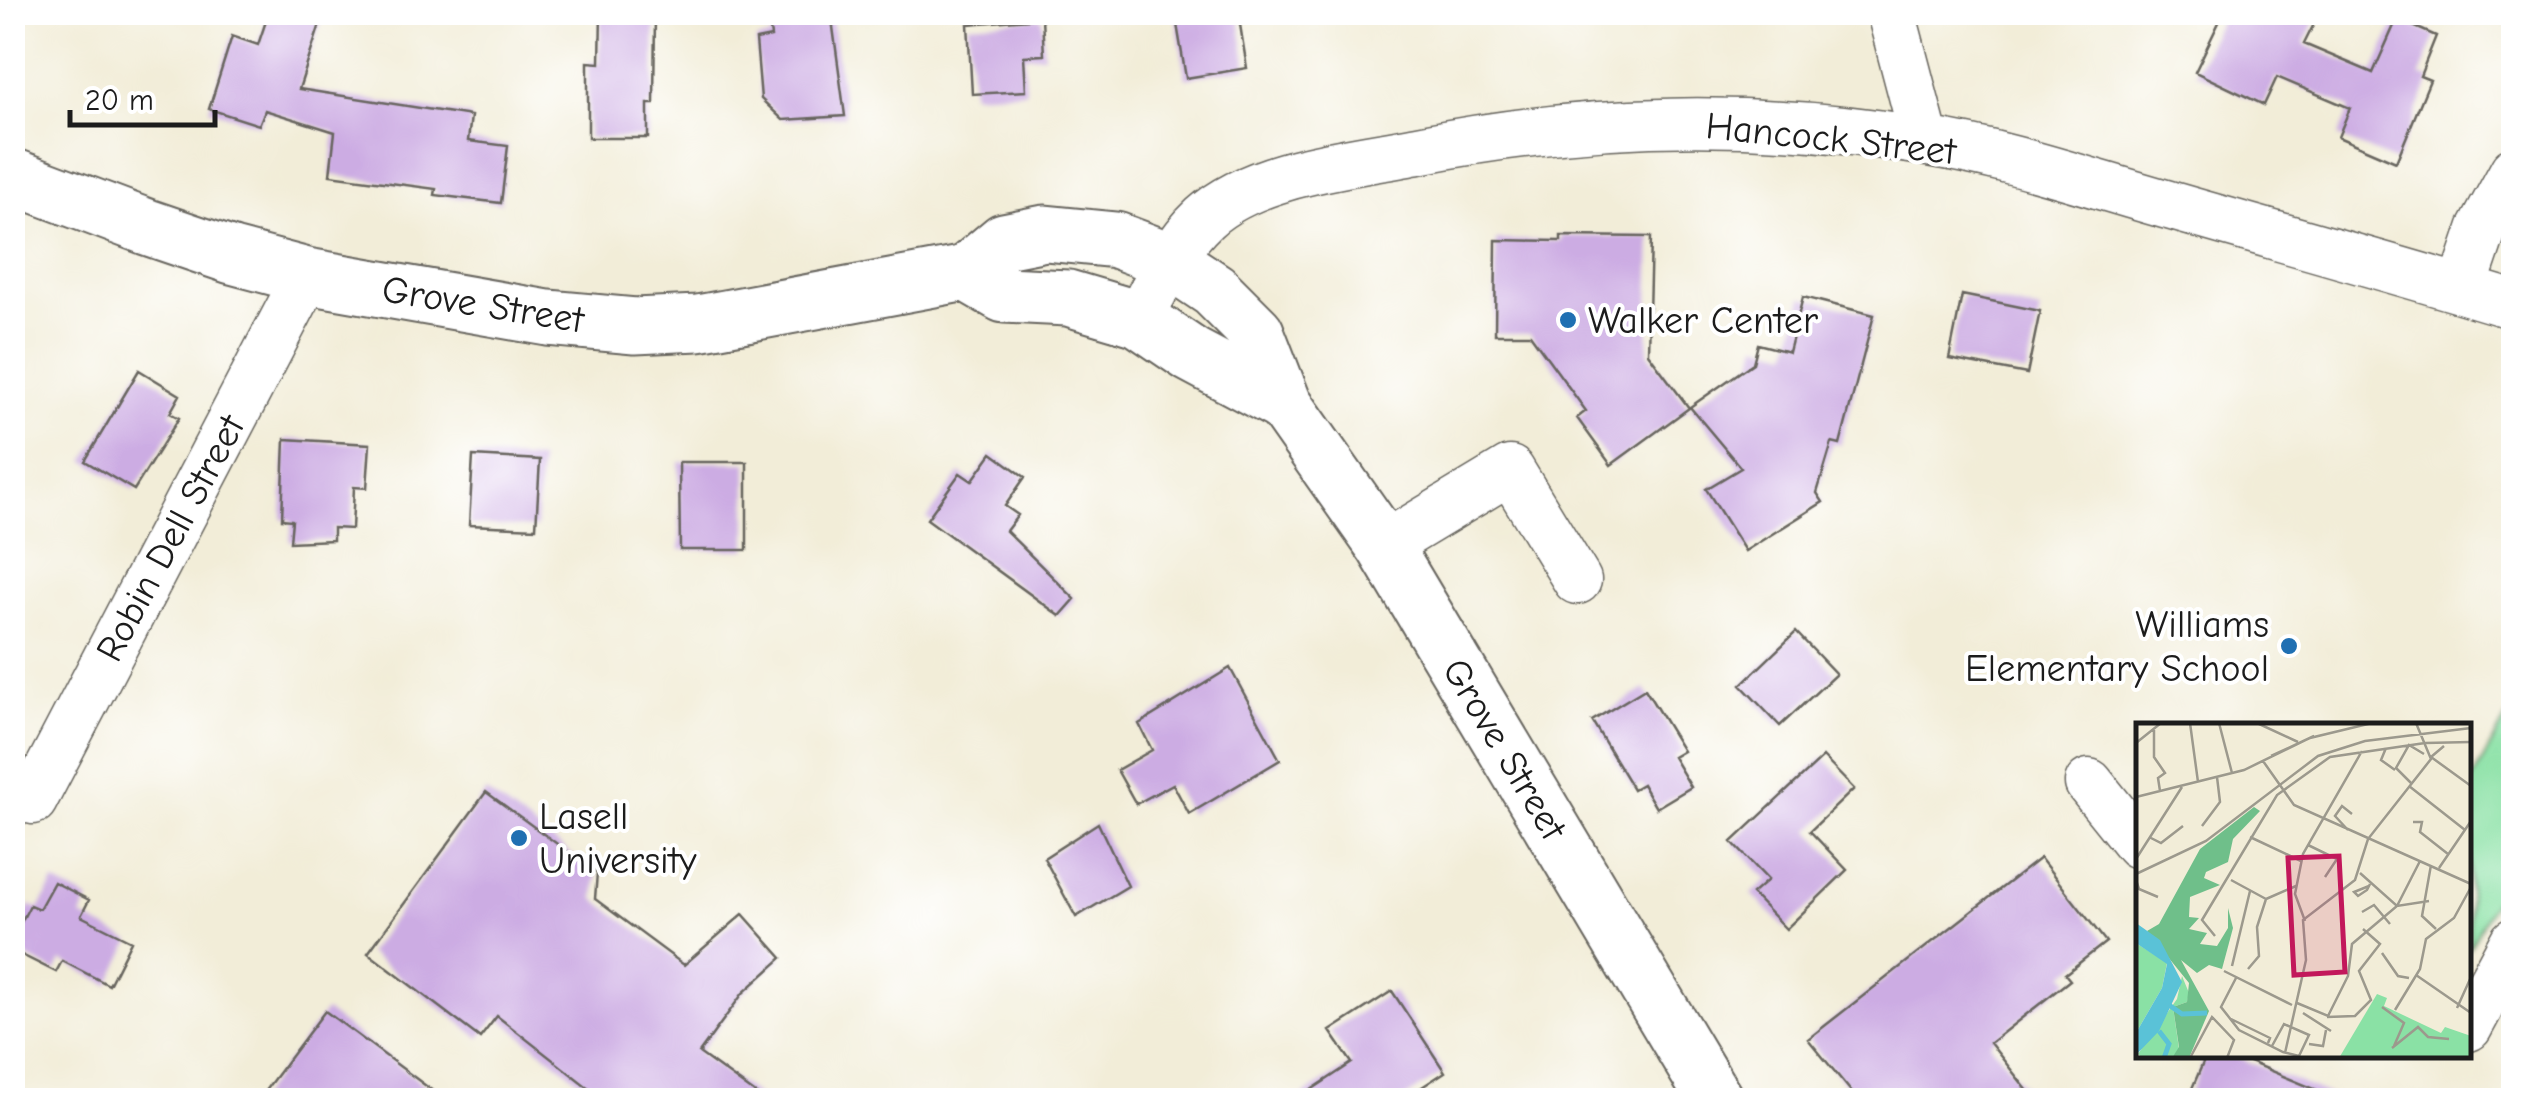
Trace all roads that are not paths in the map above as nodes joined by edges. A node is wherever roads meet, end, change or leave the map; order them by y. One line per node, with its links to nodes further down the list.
1 (1891, 12): 2 (street)
2 (1925, 141): 5 (street, Hancock Street); 8 (street, Hancock Street)
3 (2514, 171): 8 (street)
4 (12, 176): 7 (main road, Grove Street)
5 (1169, 260): 6 (main road, Grove Street); 10 (street, Hancock Street); 11 (main road, Grove Street)
6 (966, 273): 7 (main road, Grove Street); 10 (main road, Grove Street)
7 (307, 276): 15 (street, Robin Dell Street)
8 (2462, 289): 9 (street, Hancock Street)
9 (2514, 305)
10 (1139, 318): 11 (main road, Grove Street)
11 (1284, 404): 12 (main road, Grove Street)
12 (1384, 546): 13 (street); 19 (main road, Grove Street)
13 (1576, 580)
14 (2089, 783): 16 (street)
15 (33, 800)
16 (2136, 842)
17 (2514, 942): 18 (street)
18 (2471, 1021)
19 (1715, 1100)

